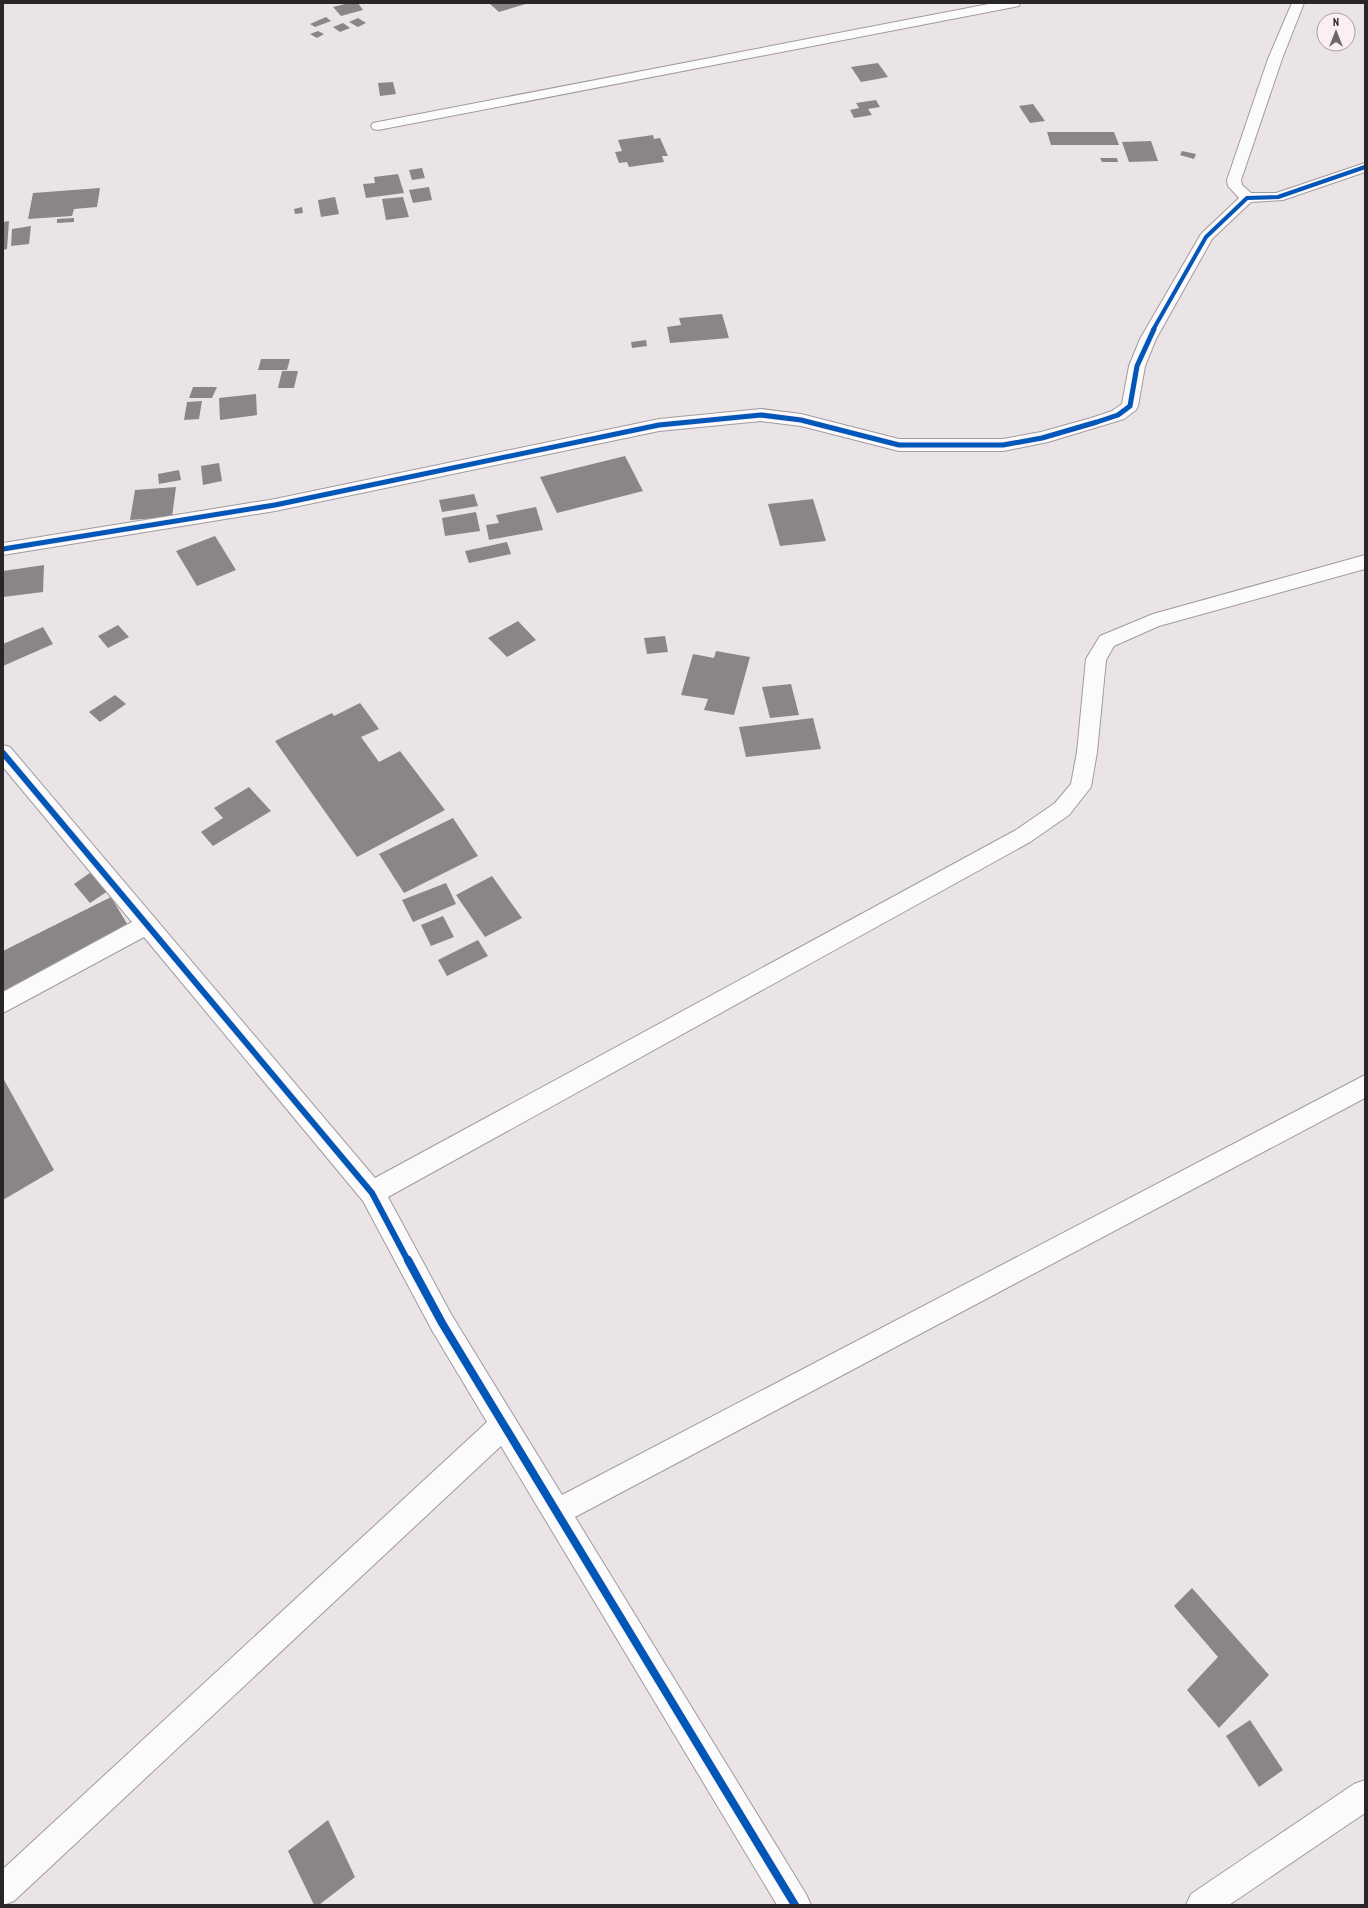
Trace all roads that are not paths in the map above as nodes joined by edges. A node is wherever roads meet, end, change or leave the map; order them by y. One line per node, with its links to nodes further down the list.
1 (1014, 3): 3 (street)
2 (1298, 3): 5 (street)
3 (378, 126)
4 (1365, 166): 5 (street)
5 (1247, 198): 6 (street)
6 (3, 549)
7 (1365, 562): 12 (street)
8 (4, 757): 9 (street)
9 (147, 925): 10 (street); 12 (street)
10 (3, 1003)
11 (1365, 1086): 14 (street)
12 (372, 1193): 13 (street)
13 (504, 1424): 14 (street); 16 (street)
14 (557, 1512): 17 (street)
15 (1365, 1795): 18 (street)
16 (3, 1890)
17 (795, 1905)
18 (1202, 1905)

